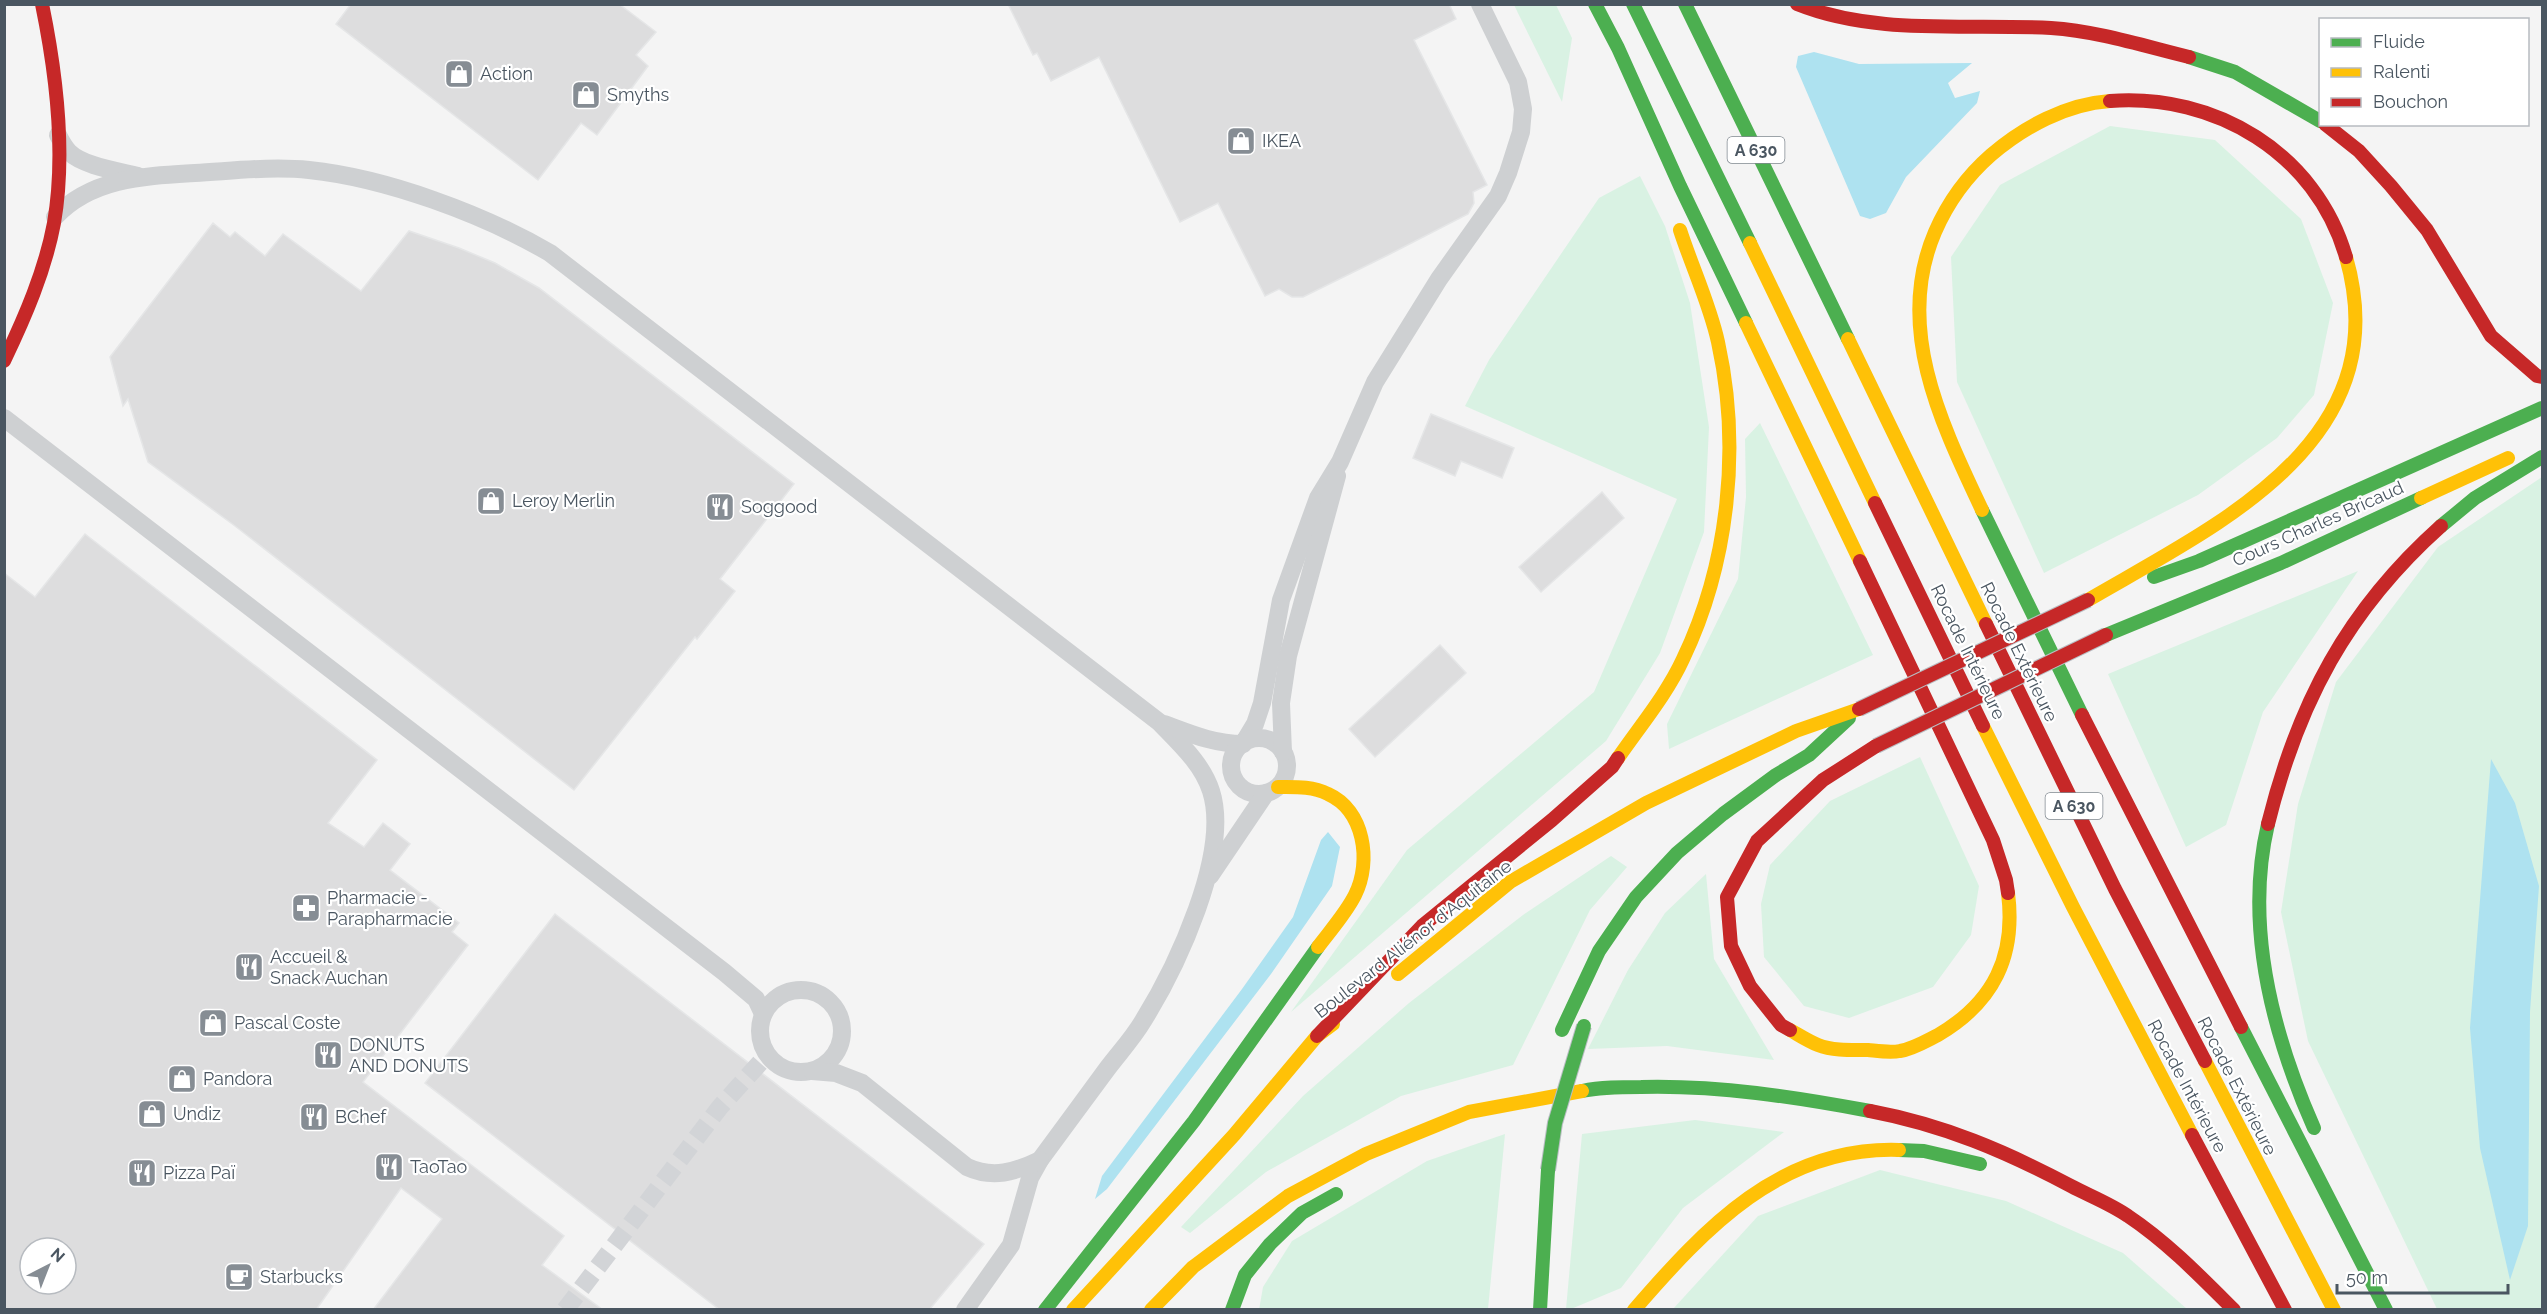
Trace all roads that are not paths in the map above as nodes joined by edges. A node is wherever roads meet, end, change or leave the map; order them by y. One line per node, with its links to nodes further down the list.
1 (42, 4): 11 (main road)
2 (1480, 4): 21 (street)
3 (1586, 4): 8 (main road)
4 (1595, 4): 26 (main road)
5 (1633, 4): 55 (main road, Rocade Intérieure / A 630)
6 (1684, 4): 56 (main road, Rocade Extérieure / A 630)
7 (1797, 4): 9 (main road)
8 (1601, 45)
9 (2319, 120)
10 (2328, 126): 16 (main road)
11 (58, 135): 12 (street); 14 (main road)
12 (140, 176): 14 (street); 24 (street)
13 (1674, 215): 34 (main road)
14 (55, 217): 15 (main road)
15 (4, 361)
16 (2542, 377)
17 (2542, 408): 22 (main road)
18 (4, 418): 31 (street)
19 (2532, 447): 26 (main road, Cours Charles Bricaud, bridge)
20 (2542, 458): 39 (main road)
21 (1340, 462): 25 (street); 27 (street)
22 (2088, 600): 23 (main road, bridge); 57 (main road)
23 (1859, 709): 33 (main road); 34 (main road, Boulevard Aliénor d'Aquitaine)
24 (1159, 722): 25 (street); 30 (street)
25 (1243, 744): 27 (street); 29 (street)
26 (1876, 746): 28 (main road)
27 (1283, 752): 29 (street)
28 (1806, 775)
29 (1272, 790): 30 (street); 48 (main road)
30 (1207, 880): 41 (street)
31 (763, 1014): 35 (street); 35 (street)
32 (1586, 1022): 52 (main road, bridge)
33 (1560, 1035)
34 (1317, 1036): 49 (main road, Boulevard Aliénor d'Aquitaine)
35 (812, 1071): 41 (street)
36 (1546, 1082): 38 (main road)
37 (1469, 1112): 40 (main road); 46 (main road); 50 (main road)
38 (1538, 1112)
39 (2319, 1141)
40 (1406, 1153)
41 (1040, 1160): 47 (street)
42 (1991, 1167): 53 (main road)
43 (2023, 1178): 46 (main road)
44 (2337, 1183): 57 (main road)
45 (1350, 1187): 51 (main road)
46 (2127, 1215): 54 (main road)
47 (964, 1310)
48 (1045, 1310)
49 (1073, 1310)
50 (1151, 1310)
51 (1232, 1310)
52 (1540, 1310)
53 (1634, 1310)
54 (2234, 1310)
55 (2284, 1310)
56 (2334, 1310)
57 (2388, 1310)

